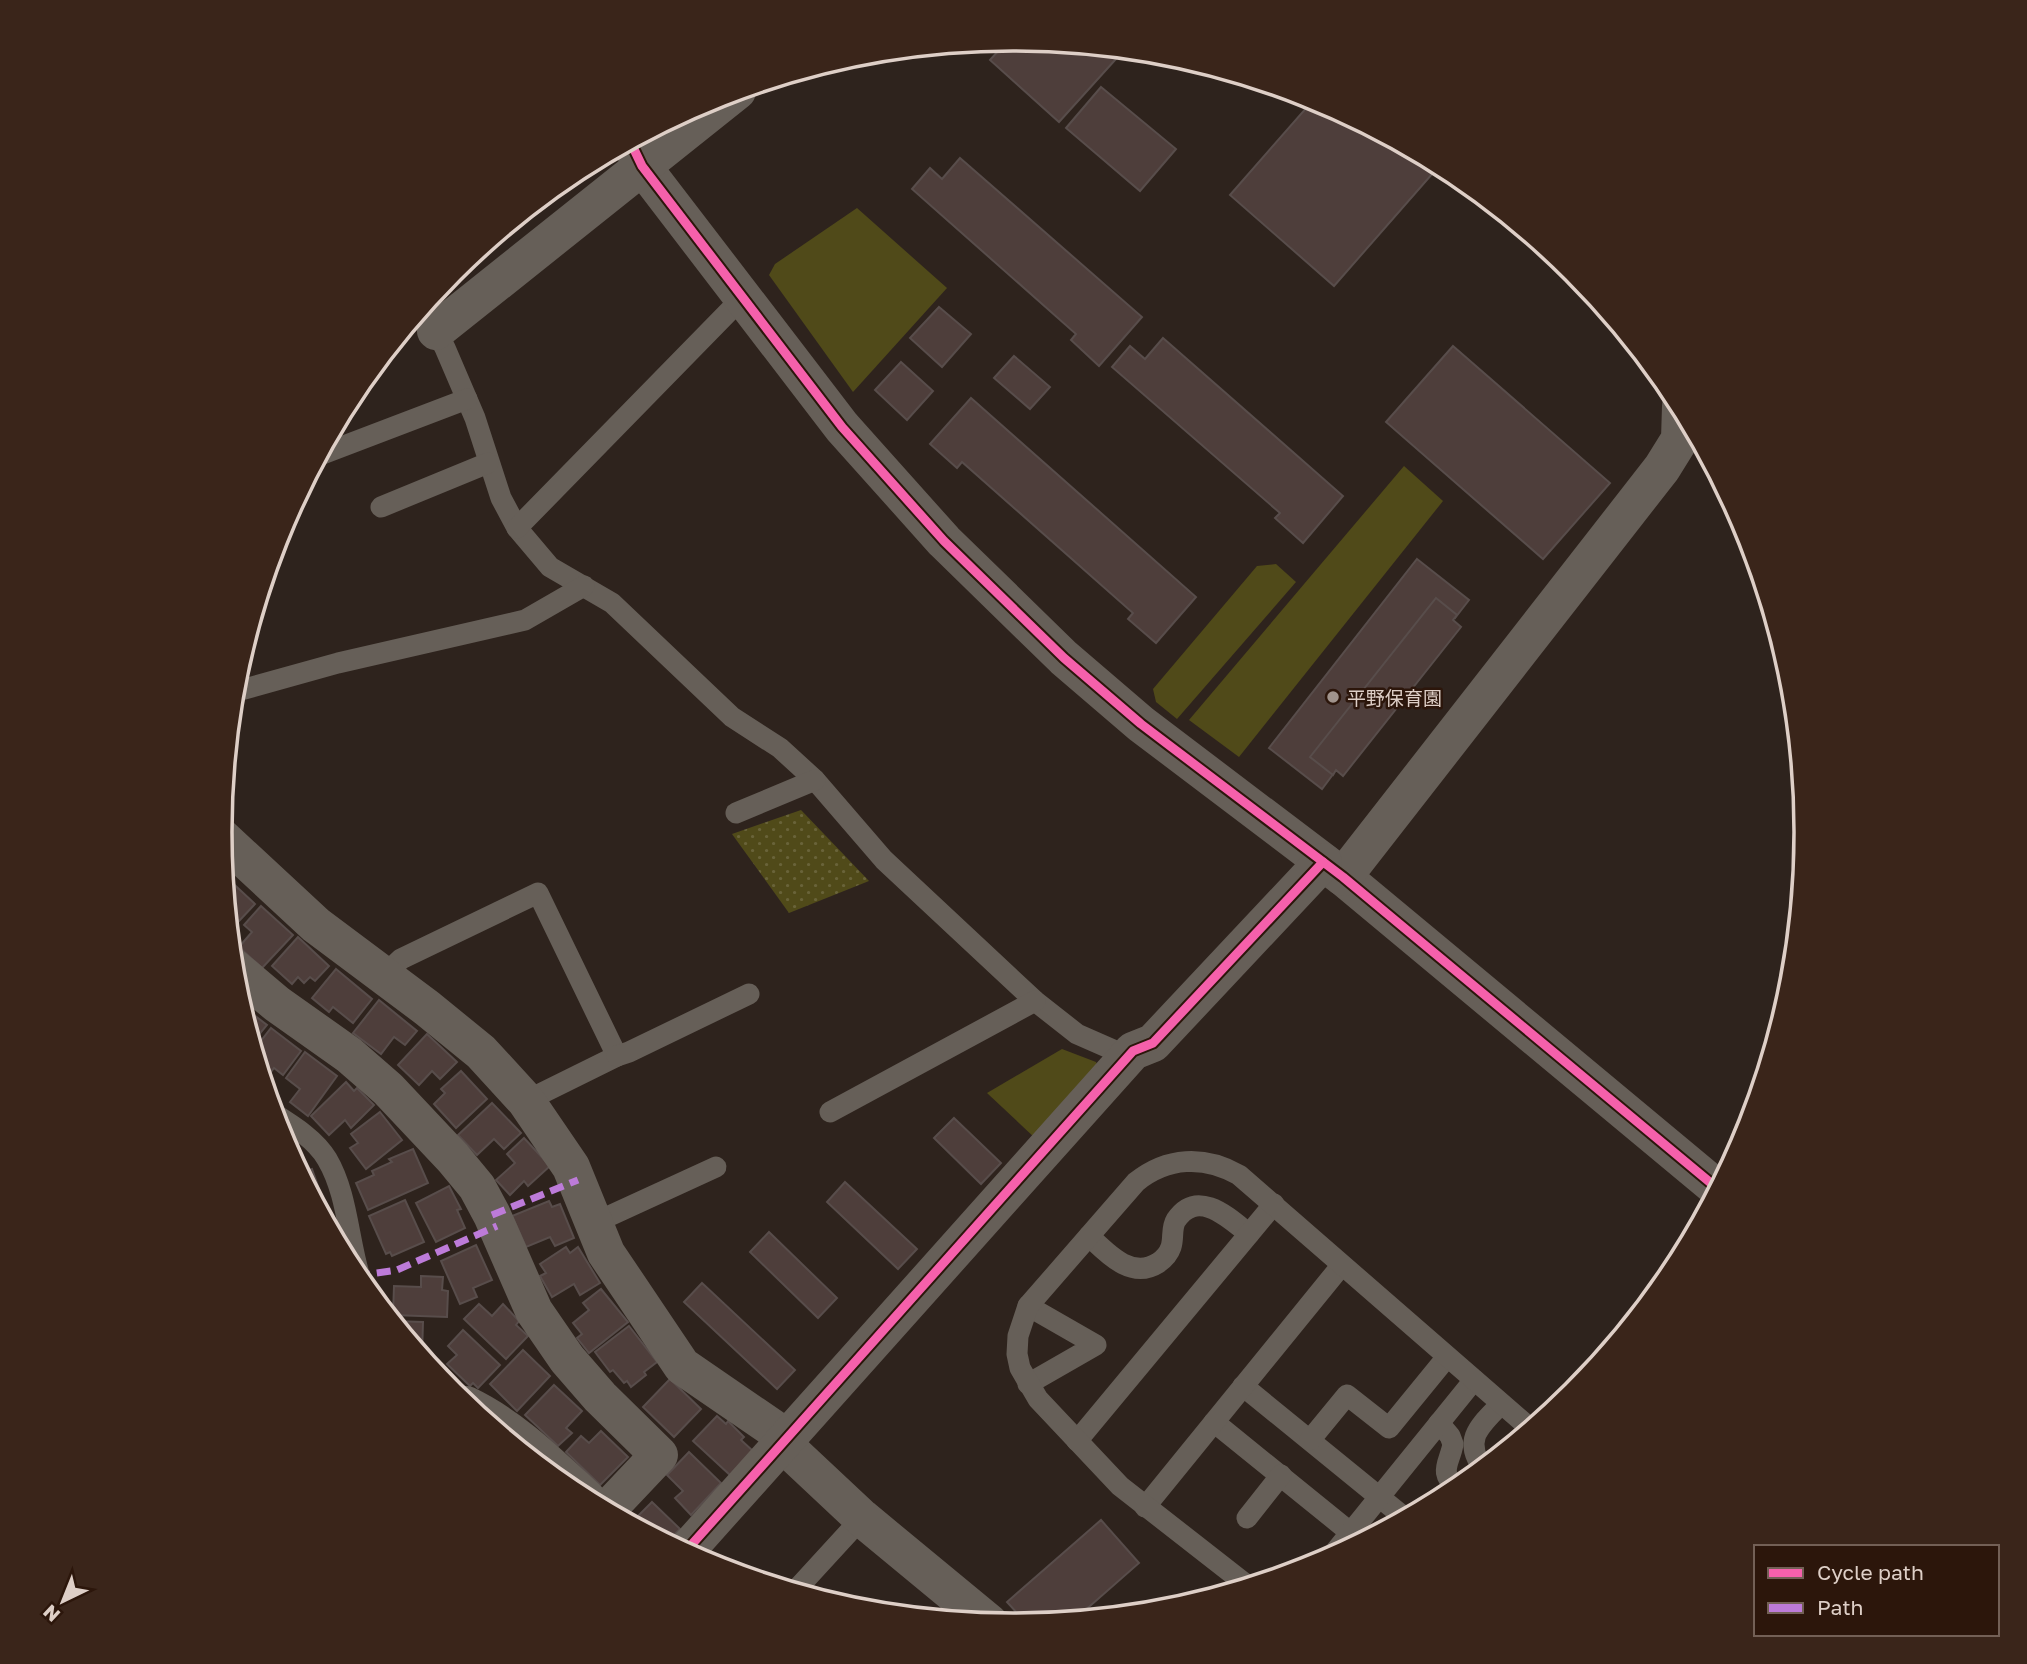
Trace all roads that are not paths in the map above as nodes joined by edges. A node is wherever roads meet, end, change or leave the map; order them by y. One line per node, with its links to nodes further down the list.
1 (685, 123): 2 (street)
2 (636, 154): 3 (street); 4 (street)
3 (743, 297): 10 (lane); 16 (street)
4 (426, 323): 5 (lane)
5 (467, 399): 7 (lane); 8 (lane)
6 (1680, 426): 16 (street)
7 (332, 450)
8 (488, 463): 9 (lane); 10 (lane)
9 (381, 508)
10 (517, 528): 11 (lane)
11 (584, 586): 12 (lane); 13 (lane)
12 (246, 689)
13 (815, 780): 14 (lane); 20 (lane)
14 (736, 813)
15 (233, 848): 17 (street)
16 (1333, 870): 21 (street); 27 (street)
17 (384, 975): 22 (lane); 23 (street)
18 (246, 978): 50 (street)
19 (749, 994): 22 (lane)
20 (1035, 1002): 21 (lane); 24 (lane)
21 (1133, 1051): 44 (street)
22 (617, 1056): 23 (lane)
23 (526, 1101): 29 (street)
24 (830, 1112)
25 (289, 1123): 32 (lane)
26 (716, 1167): 29 (lane)
27 (1711, 1183)
28 (1274, 1204): 30 (lane); 31 (lane); 33 (lane)
29 (594, 1223): 44 (street)
30 (1249, 1234): 31 (lane); 45 (lane)
31 (1089, 1236): 34 (lane)
32 (350, 1244)
33 (1341, 1266): 35 (lane); 38 (lane)
34 (1028, 1306): 37 (lane); 37 (lane)
35 (1447, 1357): 36 (lane); 43 (lane)
36 (1474, 1380): 39 (lane); 41 (lane)
37 (1028, 1384): 45 (lane)
38 (1243, 1386): 40 (lane); 43 (lane)
39 (1501, 1404): 42 (lane); 46 (lane)
40 (1214, 1422): 47 (lane); 51 (lane)
41 (1439, 1423): 48 (lane); 49 (lane)
42 (1524, 1423)
43 (1310, 1440): 49 (lane)
44 (785, 1441): 53 (street); 57 (street)
45 (1077, 1441): 51 (lane)
46 (1478, 1460)
47 (1281, 1475): 54 (lane); 55 (lane)
48 (1450, 1481)
49 (1380, 1497): 52 (lane); 55 (lane)
50 (613, 1503)
51 (1145, 1507): 58 (lane)
52 (1398, 1512)
53 (862, 1518): 59 (lane); 60 (street)
54 (1247, 1518)
55 (1351, 1533): 56 (lane)
56 (1346, 1539)
57 (692, 1544)
58 (1240, 1580)
59 (801, 1584)
60 (971, 1612)

